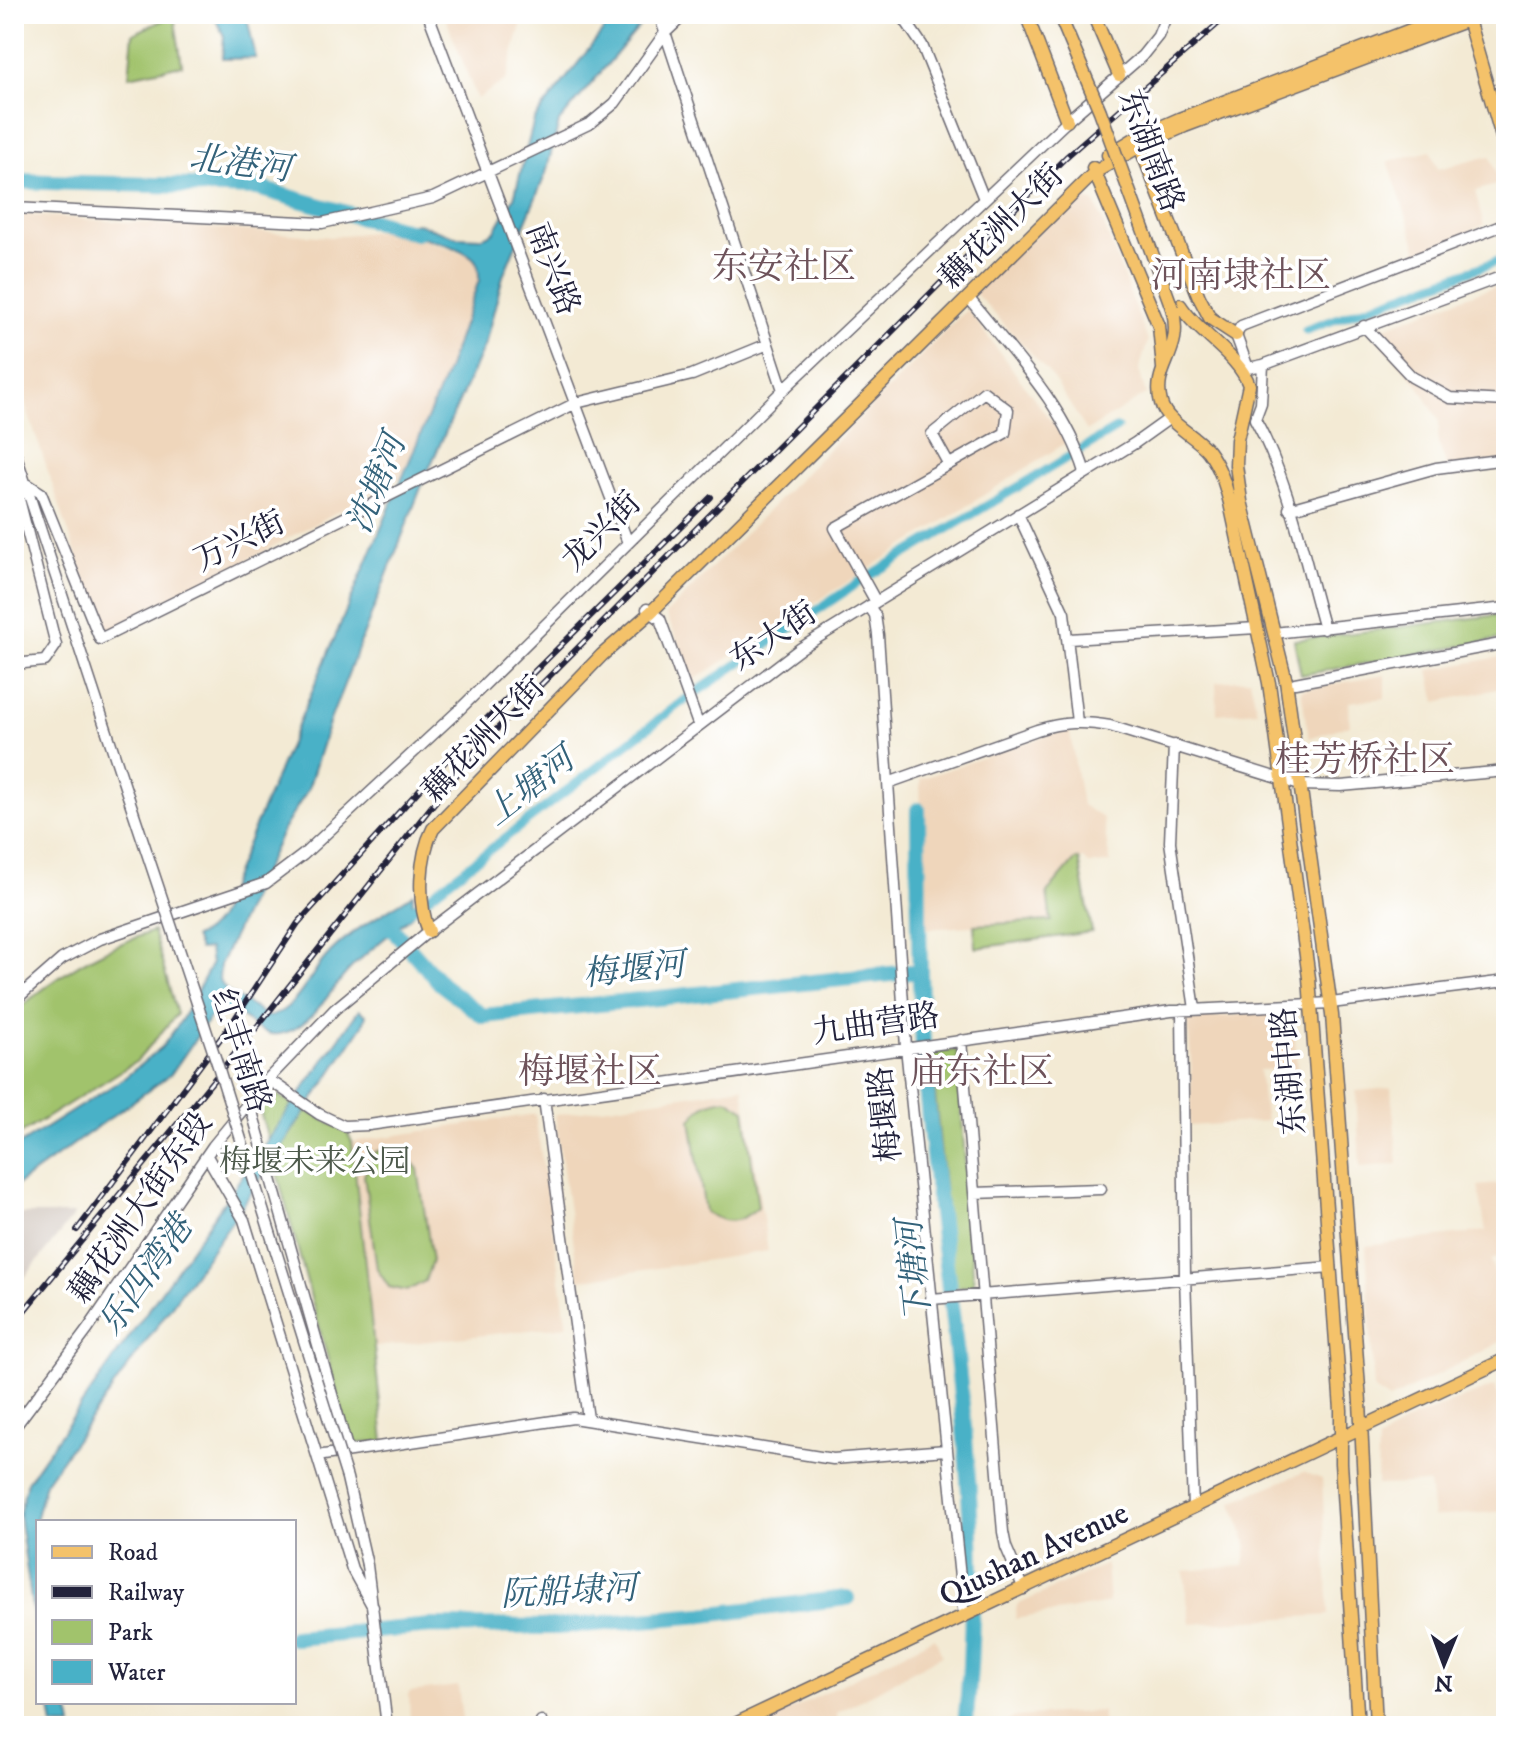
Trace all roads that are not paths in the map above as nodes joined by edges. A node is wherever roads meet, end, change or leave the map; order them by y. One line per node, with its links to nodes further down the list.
1 (428, 14): 19 (street, 南兴路)
2 (659, 14): 13 (street)
3 (685, 14): 13 (street)
4 (901, 14): 20 (street)
5 (1026, 14): 15 (main road)
6 (1059, 14): 25 (main road, 东湖南路, bridge)
7 (1068, 14): 25 (main road, 东湖南路, bridge)
8 (1093, 14): 14 (main road)
9 (1167, 14): 14 (street, 龙兴街)
10 (1452, 14): 16 (main road, 藕花洲大街)
11 (1484, 14): 12 (main road, 藕花洲大街)
12 (1465, 16): 16 (main road, 藕花洲大街); 17 (main road)
13 (665, 33): 19 (street); 28 (street)
14 (1119, 75): 15 (street, 龙兴街)
15 (1067, 121): 20 (street, 龙兴街)
16 (1138, 142): 18 (main road, 藕花洲大街); 27 (main road)
17 (1506, 151)
18 (1094, 168): 24 (main road, 藕花洲大街); 30 (main road); 46 (main road, 藕花洲大街)
19 (488, 171): 21 (street); 34 (street, 南兴路)
20 (984, 199): 32 (street, 龙兴街)
21 (14, 208)
22 (1506, 224): 27 (street)
23 (1506, 275): 26 (street)
24 (968, 297): 39 (street); 46 (main road, 藕花洲大街)
25 (1176, 306): 30 (main road, 东湖南路); 31 (main road, 东湖南路)
26 (1364, 326): 29 (street); 33 (street)
27 (1239, 330): 31 (street)
28 (768, 344): 32 (street); 34 (street, 万兴街)
29 (1263, 365): 31 (street); 41 (street)
30 (1163, 368): 35 (main road)
31 (1245, 370): 49 (main road, 东湖中路)
32 (783, 390): 43 (street, 龙兴街)
33 (1506, 401)
34 (576, 403): 40 (street, 万兴街); 43 (street, 南兴路)
35 (1170, 418): 39 (street, 东大街); 47 (main road, 东湖中路)
36 (14, 449): 40 (street, 红丰南路)
37 (1506, 459): 41 (street)
38 (948, 463): 38 (street); 44 (street, 梅堰路)
39 (1085, 472): 42 (street, 东大街)
40 (24, 482): 52 (street); 90 (street, 红丰南路, bridge)
41 (1289, 509): 48 (street)
42 (1018, 514): 44 (street, 东大街); 50 (street)
43 (628, 543): 63 (street, 龙兴街)
44 (872, 601): 55 (street, 东大街); 59 (street, 梅堰路)
45 (1506, 608): 48 (street)
46 (648, 612): 55 (street); 61 (main road, 藕花洲大街)
47 (1257, 628): 50 (street); 58 (main road, 东湖中路)
48 (1324, 629): 49 (street)
49 (1274, 633): 60 (main road, 东湖中路)
50 (1069, 639): 54 (street)
51 (1506, 643): 53 (street)
52 (14, 664)
53 (1295, 683)
54 (1077, 722): 56 (street); 59 (street)
55 (698, 724): 61 (street, 东大街)
56 (1174, 745): 58 (street); 66 (street)
57 (1506, 771): 60 (street)
58 (1281, 777): 60 (street); 64 (main road, 东湖中路)
59 (888, 783): 69 (street, 梅堰路)
60 (1300, 785): 65 (main road, 东湖中路)
61 (427, 927): 70 (street, 藕花洲大街东段)
62 (1506, 981): 65 (street, 九曲营路)
63 (14, 1001)
64 (1311, 1003): 65 (street, 九曲营路); 66 (street, 九曲营路); 76 (main road, 东湖中路)
65 (1331, 1003): 82 (main road, 东湖中路)
66 (1195, 1009): 67 (street, 九曲营路)
67 (1182, 1010): 68 (street, 九曲营路); 77 (street)
68 (959, 1040): 69 (street, 九曲营路); 75 (street)
69 (906, 1047): 71 (street, 九曲营路); 79 (street, 梅堰路)
70 (268, 1079): 71 (street, 九曲营路); 72 (street, 藕花洲大街东段)
71 (544, 1099): 81 (street)
72 (249, 1101): 73 (street, 藕花洲大街东段); 86 (street)
73 (207, 1156): 83 (street, 藕花洲大街东段); 87 (street)
74 (1101, 1189): 75 (street)
75 (974, 1193): 78 (street)
76 (1331, 1267): 77 (street); 84 (main road, 东湖中路)
77 (1185, 1277): 78 (street); 88 (street)
78 (979, 1295): 79 (street); 89 (street)
79 (931, 1299): 85 (street, 梅堰路)
80 (1506, 1359): 82 (main road, Qiushan Avenue)
81 (588, 1419): 85 (street); 86 (street)
82 (1367, 1427): 84 (main road, Qiushan Avenue); 95 (main road, 东湖中路)
83 (14, 1428)
84 (1341, 1437): 88 (main road, Qiushan Avenue); 94 (main road, 东湖中路)
85 (946, 1450): 91 (street, 梅堰路)
86 (348, 1451): 87 (street)
87 (317, 1456): 90 (street)
88 (1193, 1508): 89 (main road, Qiushan Avenue)
89 (1024, 1589): 91 (main road, Qiushan Avenue)
90 (373, 1608): 92 (street, 红丰南路)
91 (964, 1617): 93 (main road, Qiushan Avenue)
92 (387, 1726)
93 (731, 1726)
94 (1358, 1726)
95 (1376, 1726)

